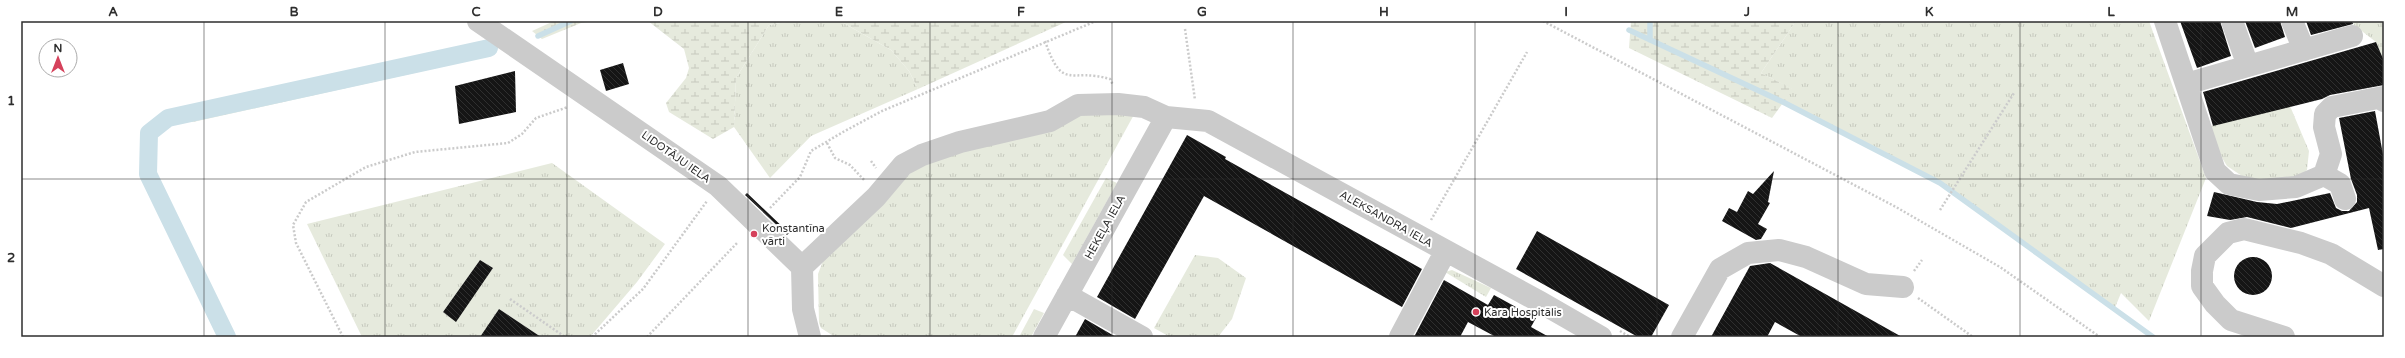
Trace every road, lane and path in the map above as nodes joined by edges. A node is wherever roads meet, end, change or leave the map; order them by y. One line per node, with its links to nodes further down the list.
1 (478, 21): 16 (street, LIDOTĀJU IELA)
2 (1096, 21): 9 (path)
3 (1543, 21): 46 (path)
4 (2165, 21): 13 (street)
5 (2232, 21): 12 (street)
6 (2292, 21): 10 (street)
7 (1185, 29): 19 (path)
8 (2352, 36): 10 (street)
9 (1045, 41): 17 (path); 20 (path)
10 (2304, 50): 12 (street)
11 (1527, 52): 27 (path)
12 (2248, 66): 13 (street)
13 (2186, 84): 21 (street)
14 (2014, 93): 26 (path)
15 (2384, 98): 21 (street)
16 (593, 99): 23 (street, LIDOTĀJU IELA); 35 (path)
17 (1118, 104): 18 (street); 30 (street)
18 (1166, 117): 19 (street, ALEKSANDRA IELA); 33 (street, HEKEĻA IELA)
19 (1193, 119): 27 (street, ALEKSANDRA IELA)
20 (827, 143): 22 (path); 25 (path)
21 (2324, 175): 24 (street)
22 (862, 178)
23 (718, 186): 30 (street, LIDOTĀJU IELA); 37 (path)
24 (2345, 199)
25 (770, 208)
26 (1940, 210)
27 (1420, 238): 29 (street, ALEKSANDRA IELA)
28 (738, 242): 38 (path)
29 (1445, 252): 42 (street); 43 (street, ALEKSANDRA IELA)
30 (802, 266): 39 (street)
31 (2384, 286): 47 (street)
32 (1903, 287): 44 (street); 45 (path)
33 (1067, 295): 40 (street, HEKEĻA IELA); 41 (street)
34 (510, 299): 36 (path)
35 (343, 337)
36 (565, 337)
37 (592, 337)
38 (647, 337)
39 (810, 337)
40 (1044, 337)
41 (1142, 337)
42 (1400, 337)
43 (1601, 337)
44 (1682, 337)
45 (1973, 337)
46 (2100, 337)
47 (2284, 337)

